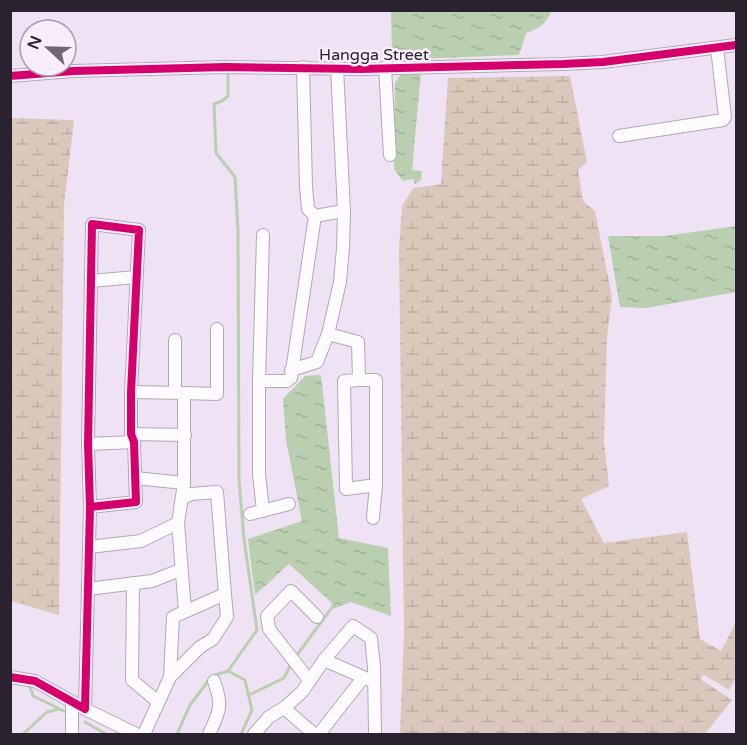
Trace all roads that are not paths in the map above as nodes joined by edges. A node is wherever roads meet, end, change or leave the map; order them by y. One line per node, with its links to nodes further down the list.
1 (736, 45): 2 (street, Hangga Street)
2 (717, 48): 5 (street, Hangga Street); 7 (street)
3 (303, 67): 4 (street, Hangga Street); 6 (street, Hangga Street); 10 (street)
4 (337, 68): 5 (street, Hangga Street); 9 (street)
5 (385, 68): 8 (street)
6 (10, 76)
7 (619, 136)
8 (390, 155)
9 (344, 212): 10 (street); 15 (street)
10 (315, 216): 17 (street)
11 (262, 235): 19 (street)
12 (136, 277): 13 (street); 13 (street); 20 (street)
13 (91, 281): 24 (street)
14 (217, 328): 21 (street)
15 (328, 334): 17 (street); 18 (street)
16 (176, 340): 21 (street)
17 (291, 370): 19 (street)
18 (359, 380): 27 (street); 27 (street)
19 (259, 381): 29 (street)
20 (131, 392): 21 (street); 23 (street)
21 (180, 393): 22 (street)
22 (185, 435): 23 (street); 26 (street)
23 (132, 438): 24 (street); 25 (street)
24 (88, 444): 30 (street)
25 (135, 478): 26 (street); 30 (street)
26 (184, 483): 28 (street)
27 (376, 485): 31 (street)
28 (183, 498): 32 (street); 37 (street)
29 (289, 504)
30 (90, 507): 33 (street)
31 (373, 518)
32 (178, 523): 33 (street); 34 (street)
33 (89, 547): 36 (street)
34 (180, 570): 35 (street); 38 (street)
35 (133, 583): 36 (street); 47 (street)
36 (88, 589): 49 (street)
37 (225, 594): 38 (street); 42 (street)
38 (185, 611): 42 (street)
39 (317, 617): 43 (street)
40 (324, 660): 43 (street); 44 (street); 44 (street)
41 (10, 678): 46 (street)
42 (170, 678): 47 (street)
43 (309, 680): 48 (street)
44 (368, 680): 55 (street); 56 (street)
45 (214, 681): 53 (street)
46 (72, 702): 49 (street); 50 (street)
47 (158, 702): 52 (street)
48 (284, 708): 54 (street); 55 (street)
49 (85, 709): 51 (street)
50 (72, 735)
51 (136, 735)
52 (144, 735)
53 (209, 735)
54 (254, 735)
55 (317, 735)
56 (375, 735)

